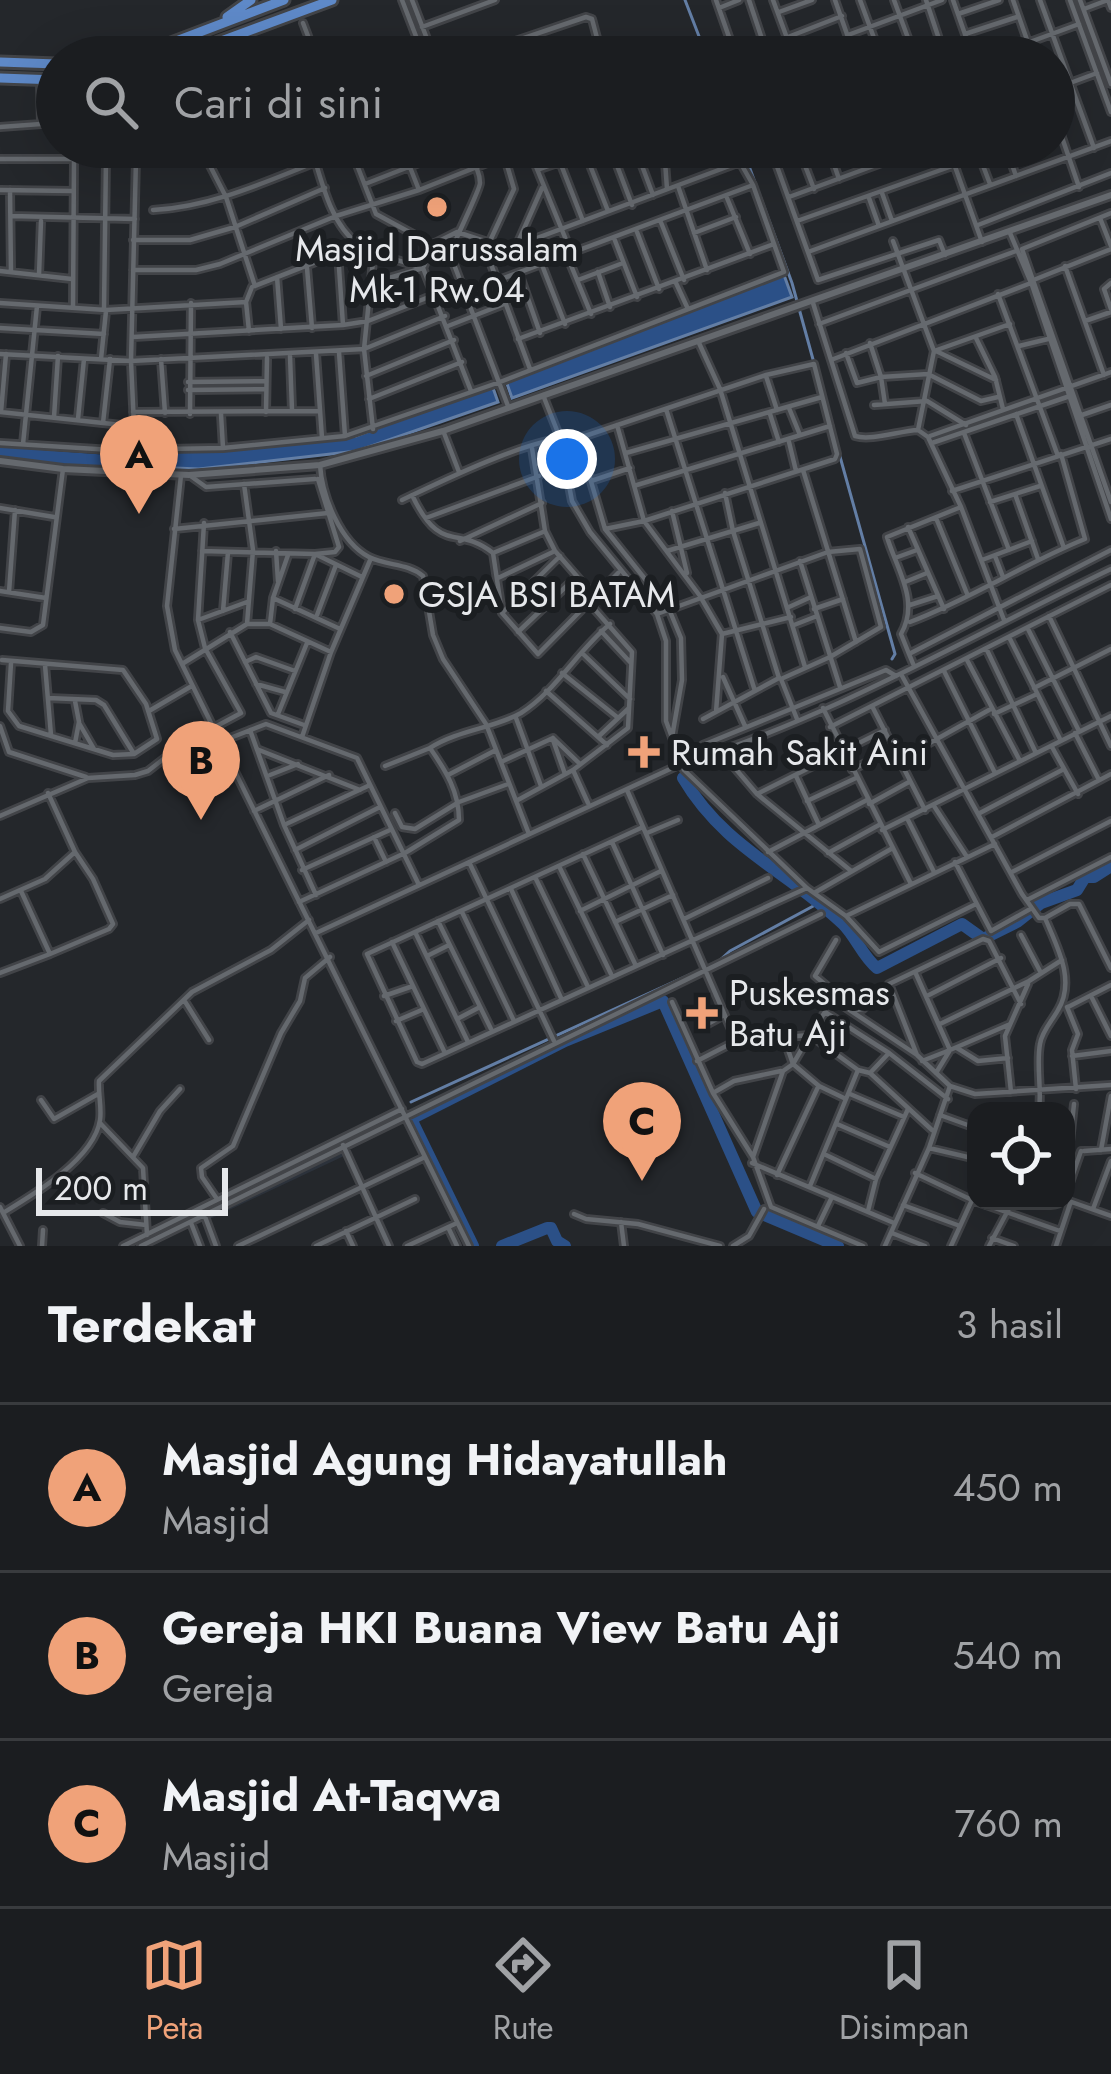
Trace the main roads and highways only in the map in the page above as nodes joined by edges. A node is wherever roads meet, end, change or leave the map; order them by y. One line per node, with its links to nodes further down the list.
1 (250, 0): 5 (highway)
2 (282, 0): 5 (highway)
3 (332, 0): 4 (highway)
4 (300, 11): 7 (highway)
5 (213, 27): 6 (highway)
6 (189, 36)
7 (234, 36)
8 (0, 62): 9 (highway)
9 (36, 63)
10 (0, 78): 11 (highway)
11 (36, 81)

